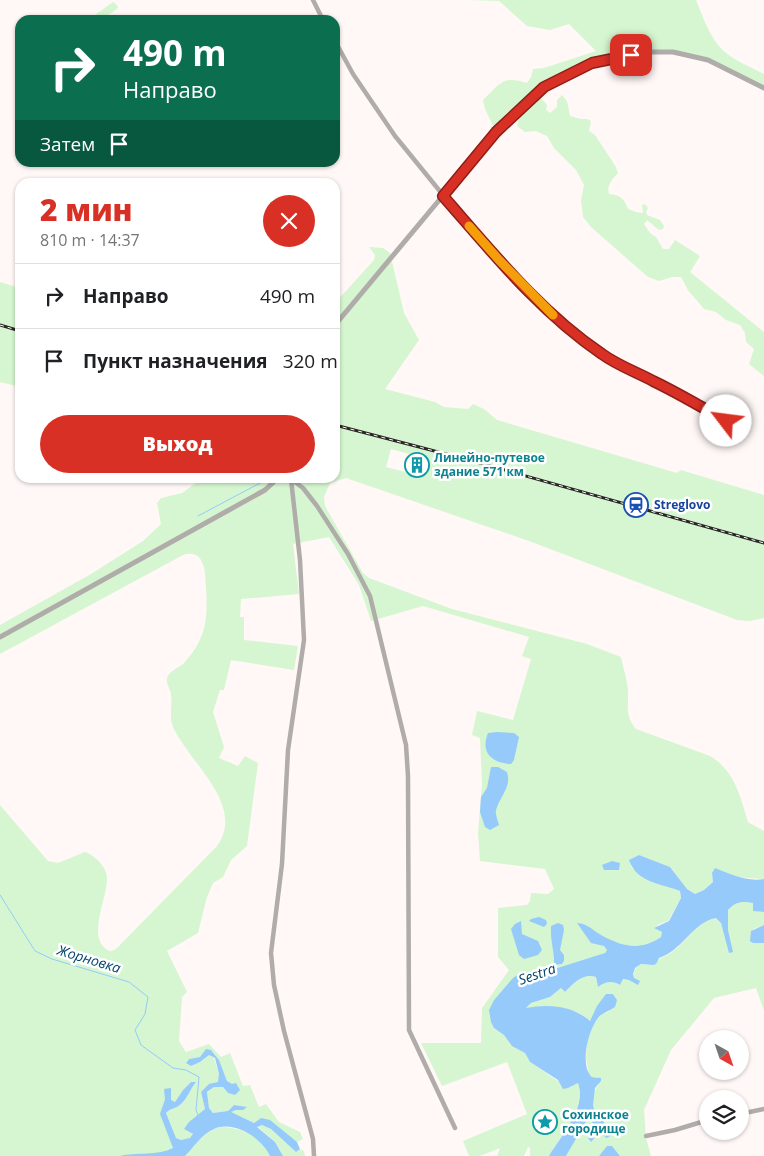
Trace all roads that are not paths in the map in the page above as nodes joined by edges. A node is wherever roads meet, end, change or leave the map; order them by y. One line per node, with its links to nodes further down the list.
1 (313, 0): 2 (street)
2 (320, 15)
3 (340, 50): 5 (street)
4 (764, 88): 5 (street)
5 (443, 196): 6 (street); 7 (street)
6 (340, 319)
7 (740, 429)
8 (273, 483): 11 (street)
9 (291, 483): 17 (street)
10 (296, 483): 15 (street)
11 (0, 637)
12 (764, 1109): 13 (street)
13 (749, 1112)
14 (699, 1122): 16 (street)
15 (455, 1128)
16 (646, 1136)
17 (314, 1156)

